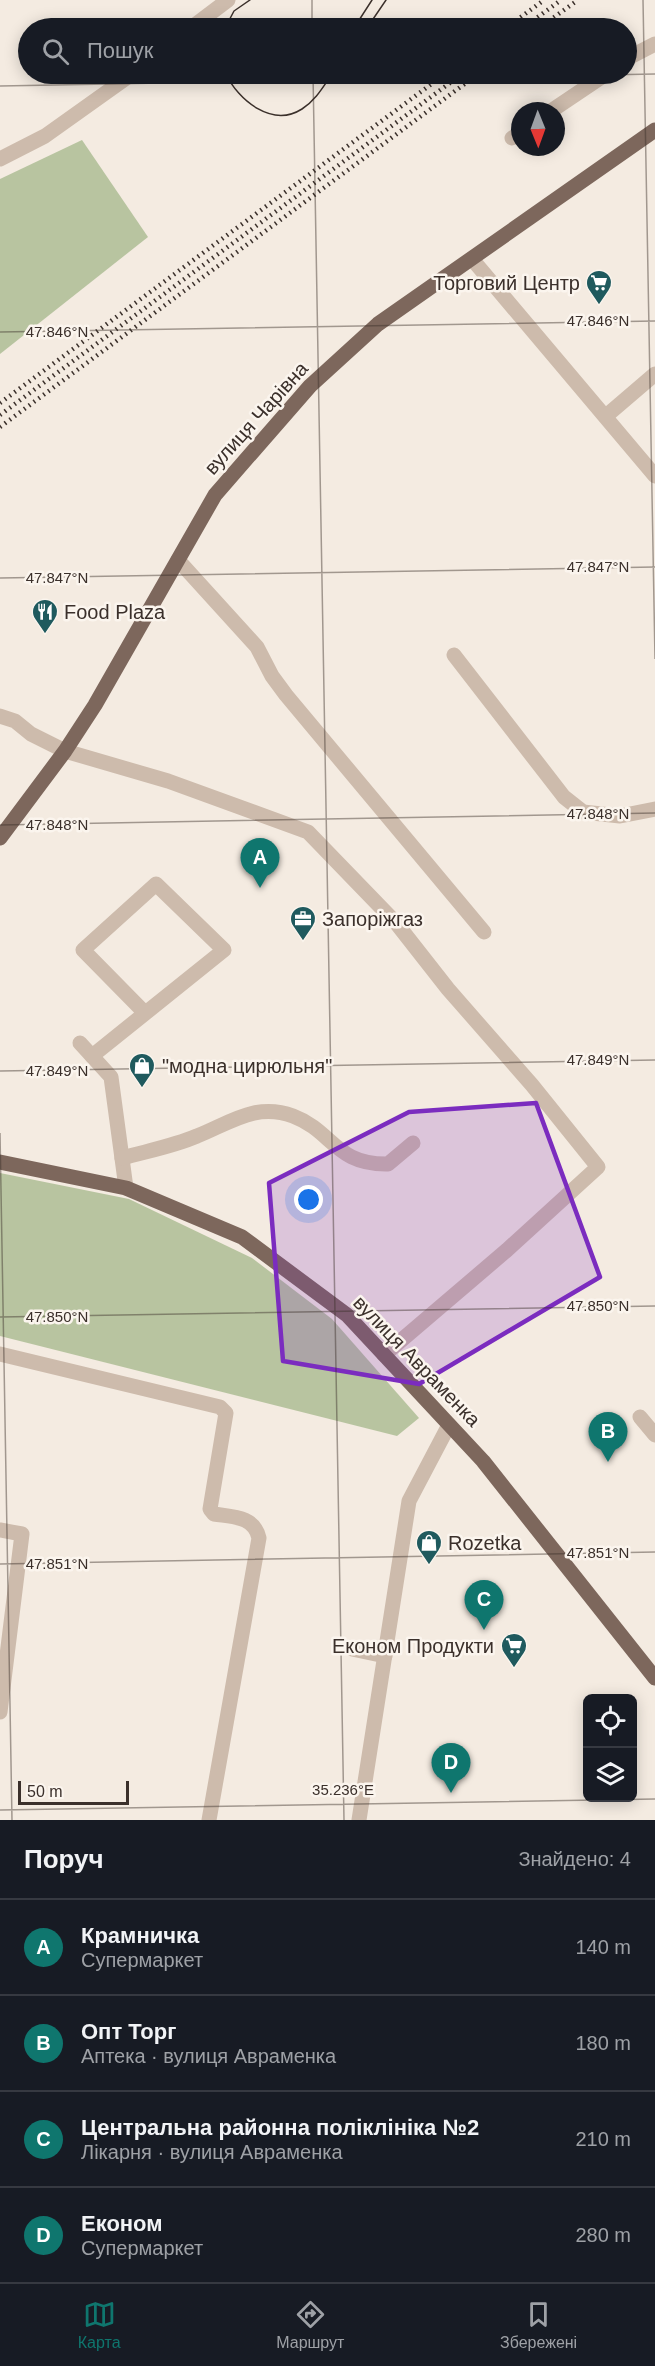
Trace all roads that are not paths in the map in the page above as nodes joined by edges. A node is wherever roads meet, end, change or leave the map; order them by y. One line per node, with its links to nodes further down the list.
1 (228, 0): 2 (street)
2 (204, 18)
3 (655, 45): 4 (street)
4 (637, 54)
5 (118, 84): 9 (street)
6 (591, 84): 7 (street)
7 (564, 102)
8 (655, 130): 10 (main road, вулиця Чарівна)
9 (0, 159)
10 (472, 259): 12 (street); 14 (main road, вулиця Чарівна)
11 (655, 374): 12 (street)
12 (606, 416): 13 (street)
13 (655, 476)
14 (178, 560): 17 (main road, вулиця Чарівна); 20 (street)
15 (454, 656): 18 (street)
16 (0, 716): 17 (street)
17 (65, 751): 19 (main road, вулиця Чарівна); 29 (street)
18 (655, 809)
19 (0, 838)
20 (484, 932)
21 (145, 1013): 21 (street); 23 (street)
22 (80, 1043): 23 (street)
23 (92, 1056): 25 (street)
24 (413, 1143): 25 (street)
25 (122, 1158): 27 (street)
26 (0, 1162): 27 (main road, вулиця Авраменка)
27 (126, 1188): 29 (main road, вулиця Авраменка)
28 (0, 1353): 38 (street)
29 (384, 1355): 31 (main road, вулиця Авраменка)
30 (640, 1417): 32 (street)
31 (449, 1425): 35 (street); 36 (main road, вулиця Авраменка)
32 (655, 1436)
33 (0, 1530): 37 (street)
34 (352, 1650): 35 (street)
35 (385, 1656): 39 (street)
36 (655, 1678)
37 (0, 1712)
38 (209, 1820)
39 (359, 1820)

